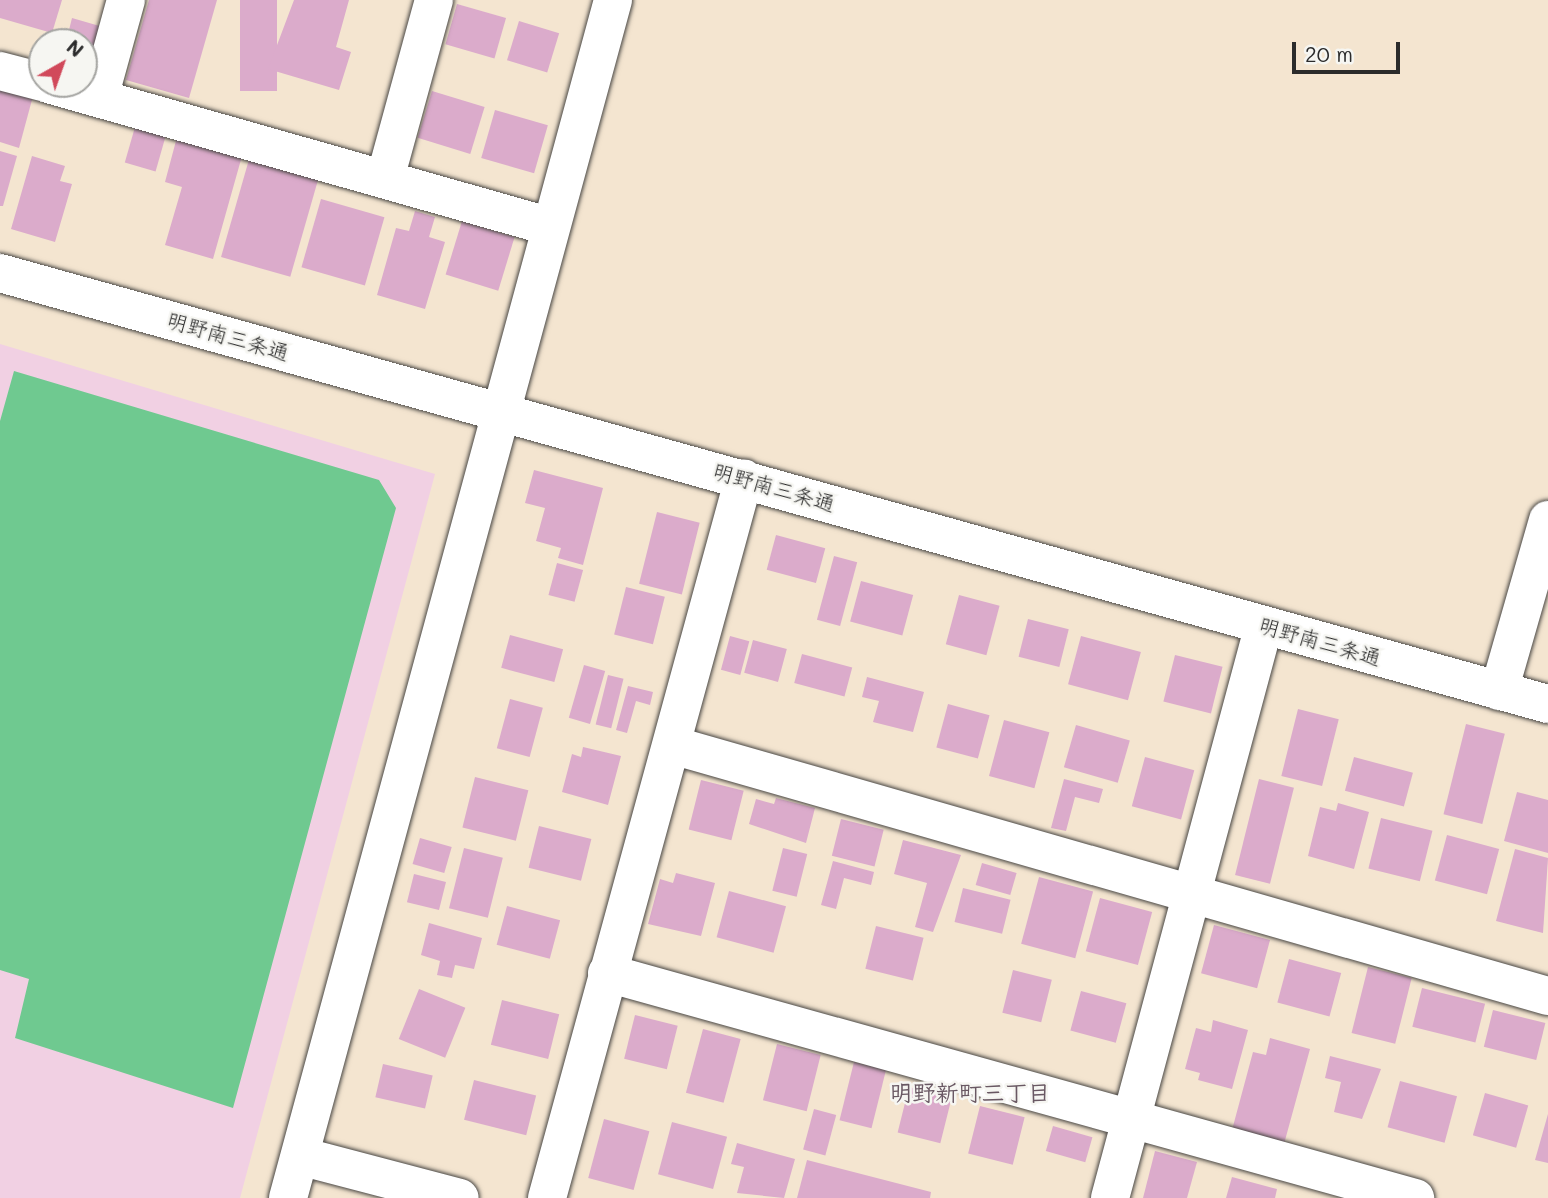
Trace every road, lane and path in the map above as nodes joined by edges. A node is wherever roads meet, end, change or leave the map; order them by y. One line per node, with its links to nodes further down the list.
1 (126, 0): 6 (street)
2 (434, 0): 7 (street)
3 (614, 0): 8 (street)
4 (0, 71): 5 (street)
5 (28, 78)
6 (99, 98): 7 (street)
7 (385, 179): 8 (street)
8 (548, 226): 10 (street)
9 (0, 273): 10 (street, 明野南三条通)
10 (499, 412): 11 (street, 明野南三条通); 21 (street)
11 (744, 478): 13 (street, 明野南三条通); 16 (street)
12 (1548, 523): 14 (street)
13 (1264, 625): 14 (street, 明野南三条通); 17 (street)
14 (1499, 691): 15 (street, 明野南三条通)
15 (1548, 704)
16 (672, 745): 17 (street); 18 (street)
17 (1189, 895): 19 (street); 20 (street)
18 (607, 973): 20 (street); 24 (street)
19 (1548, 996)
20 (1130, 1120): 25 (street); 26 (street)
21 (300, 1156): 22 (street); 23 (street)
22 (288, 1198)
23 (460, 1198)
24 (547, 1198)
25 (1110, 1198)
26 (1415, 1198)

